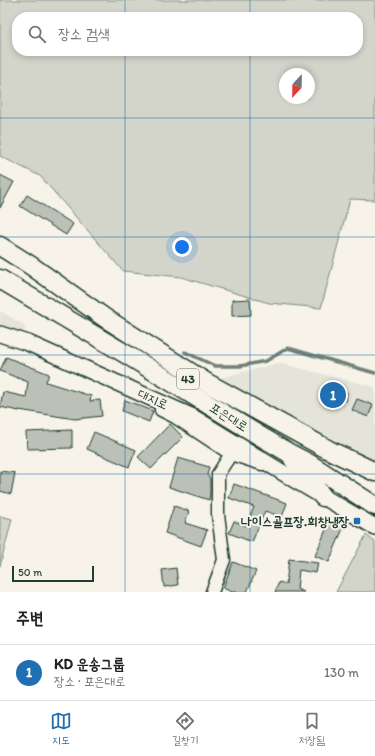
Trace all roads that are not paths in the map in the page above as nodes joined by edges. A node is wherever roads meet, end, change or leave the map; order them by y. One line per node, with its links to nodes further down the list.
1 (0, 246): 4 (highway)
2 (0, 268): 6 (highway, 포은대로 / 43)
3 (0, 279): 10 (highway, 포은대로 / 43)
4 (105, 318): 6 (highway); 9 (highway)
5 (0, 334): 7 (main road, 대지로)
6 (127, 342): 8 (highway, 포은대로 / 43)
7 (28, 343): 11 (street, 대지로); 12 (main road, 대지로)
8 (188, 380): 9 (highway); 14 (highway, 포은대로 / 43)
9 (209, 384): 13 (highway)
10 (289, 453): 15 (highway); 16 (highway, 포은대로 / 43)
11 (231, 454): 12 (street, 대지로); 18 (street)
12 (271, 466): 15 (main road, 대지로)
13 (375, 472)
14 (375, 491)
15 (323, 497): 17 (main road, 대지로)
16 (375, 506)
17 (375, 527)
18 (212, 592)

